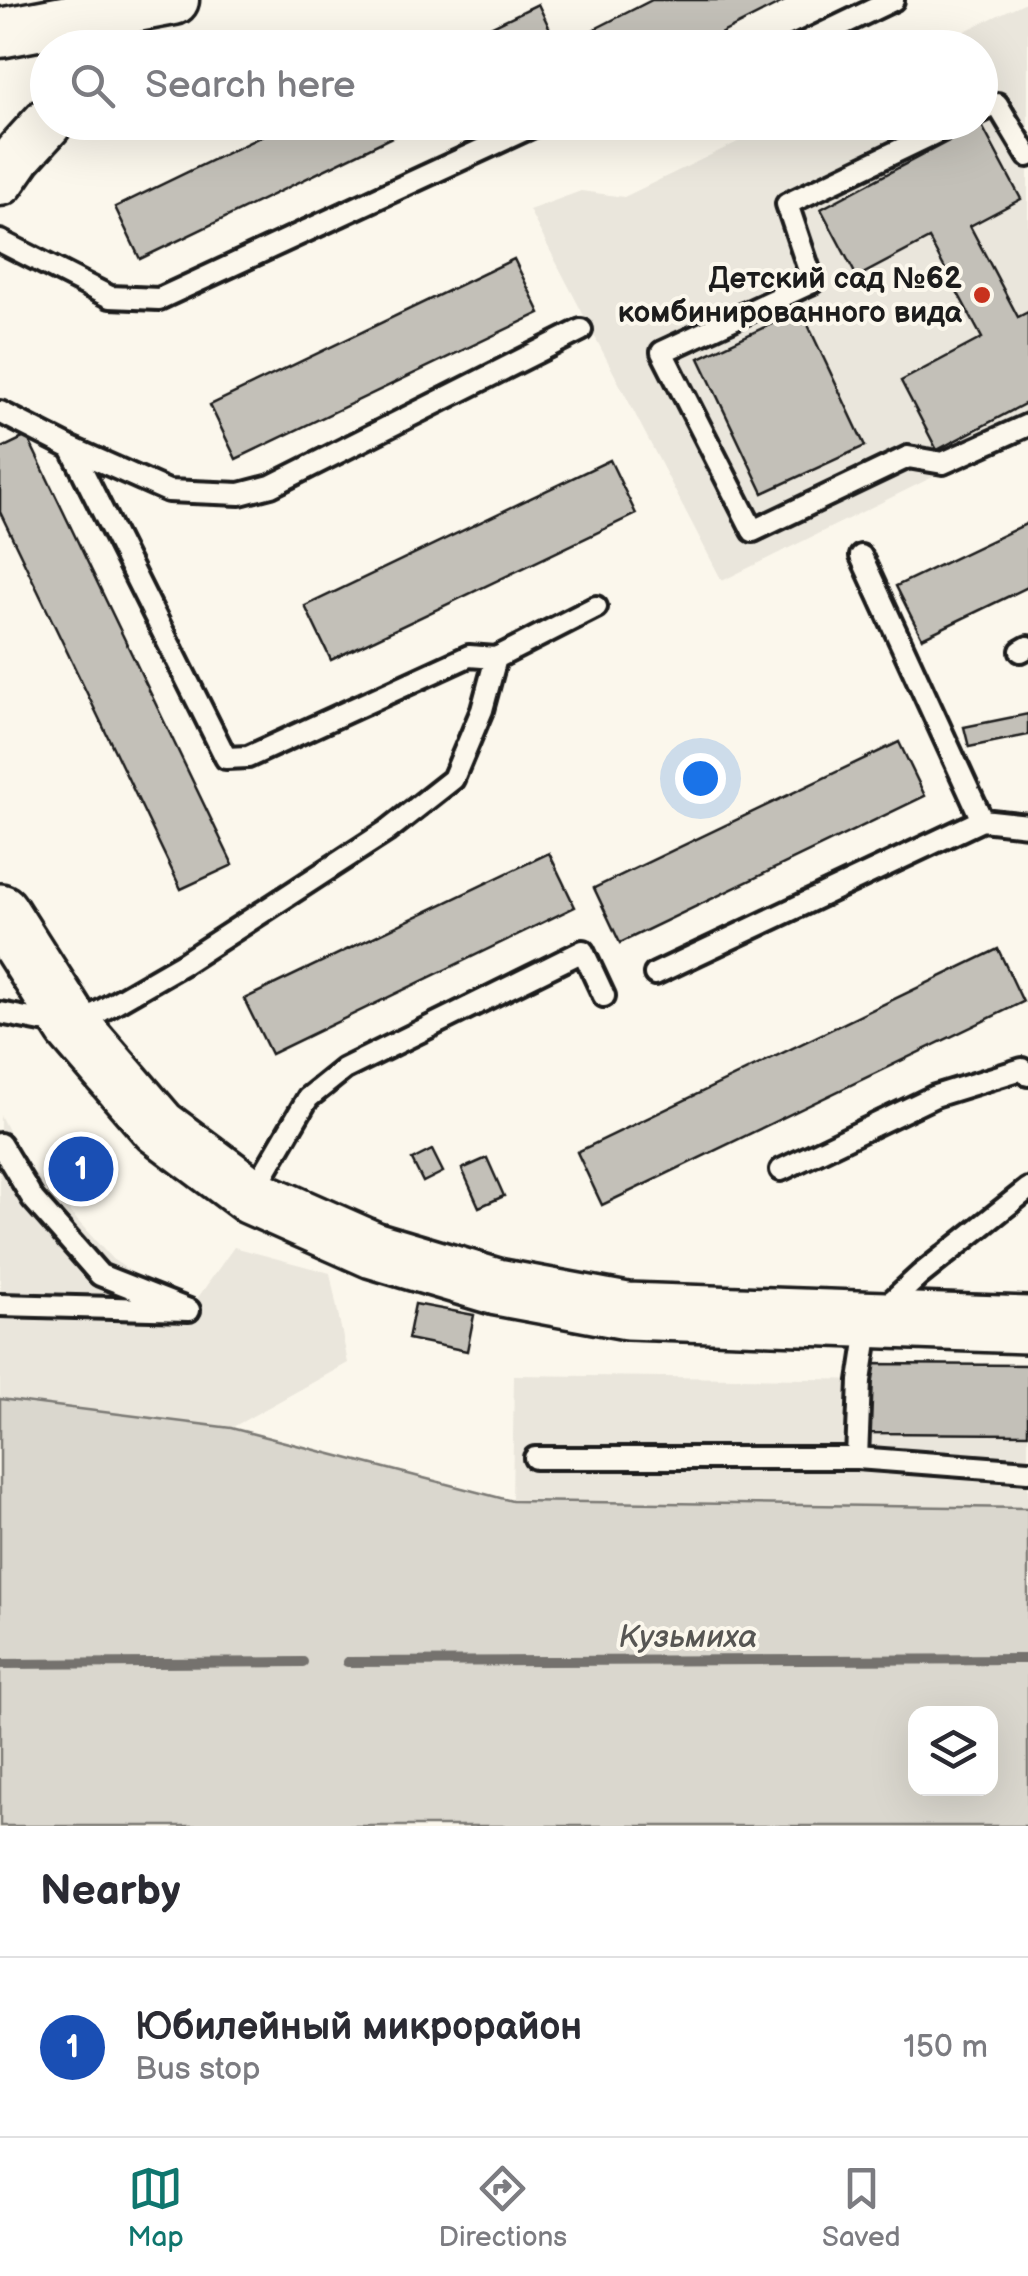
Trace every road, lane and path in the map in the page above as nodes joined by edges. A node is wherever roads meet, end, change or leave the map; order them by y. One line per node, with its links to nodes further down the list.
1 (174, 0): 6 (street)
2 (183, 0): 4 (street)
3 (892, 0): 5 (lane)
4 (146, 30)
5 (830, 30)
6 (0, 33)
7 (998, 106): 11 (lane)
8 (32, 140): 12 (street)
9 (503, 140): 13 (lane)
10 (920, 140): 16 (lane)
11 (1028, 156)
12 (0, 181)
13 (0, 241)
14 (581, 330): 17 (lane)
15 (0, 412): 17 (lane)
16 (1028, 425)
17 (70, 448): 20 (lane)
18 (861, 556): 21 (lane)
19 (596, 607): 20 (lane)
20 (496, 658): 27 (lane)
21 (982, 820): 22 (lane); 24 (lane)
22 (1028, 826)
23 (0, 912): 27 (main road)
24 (656, 974)
25 (604, 996): 33 (lane)
26 (0, 1014): 27 (lane)
27 (73, 1026): 33 (main road)
28 (1028, 1075): 30 (lane)
29 (0, 1144): 31 (lane)
30 (781, 1170)
31 (10, 1179): 34 (lane)
32 (1028, 1189): 35 (lane)
33 (251, 1196): 35 (main road)
34 (0, 1306)
35 (869, 1322): 36 (main road); 38 (lane)
36 (1028, 1325)
37 (535, 1458): 38 (lane)
38 (857, 1458): 39 (lane)
39 (1028, 1472)

